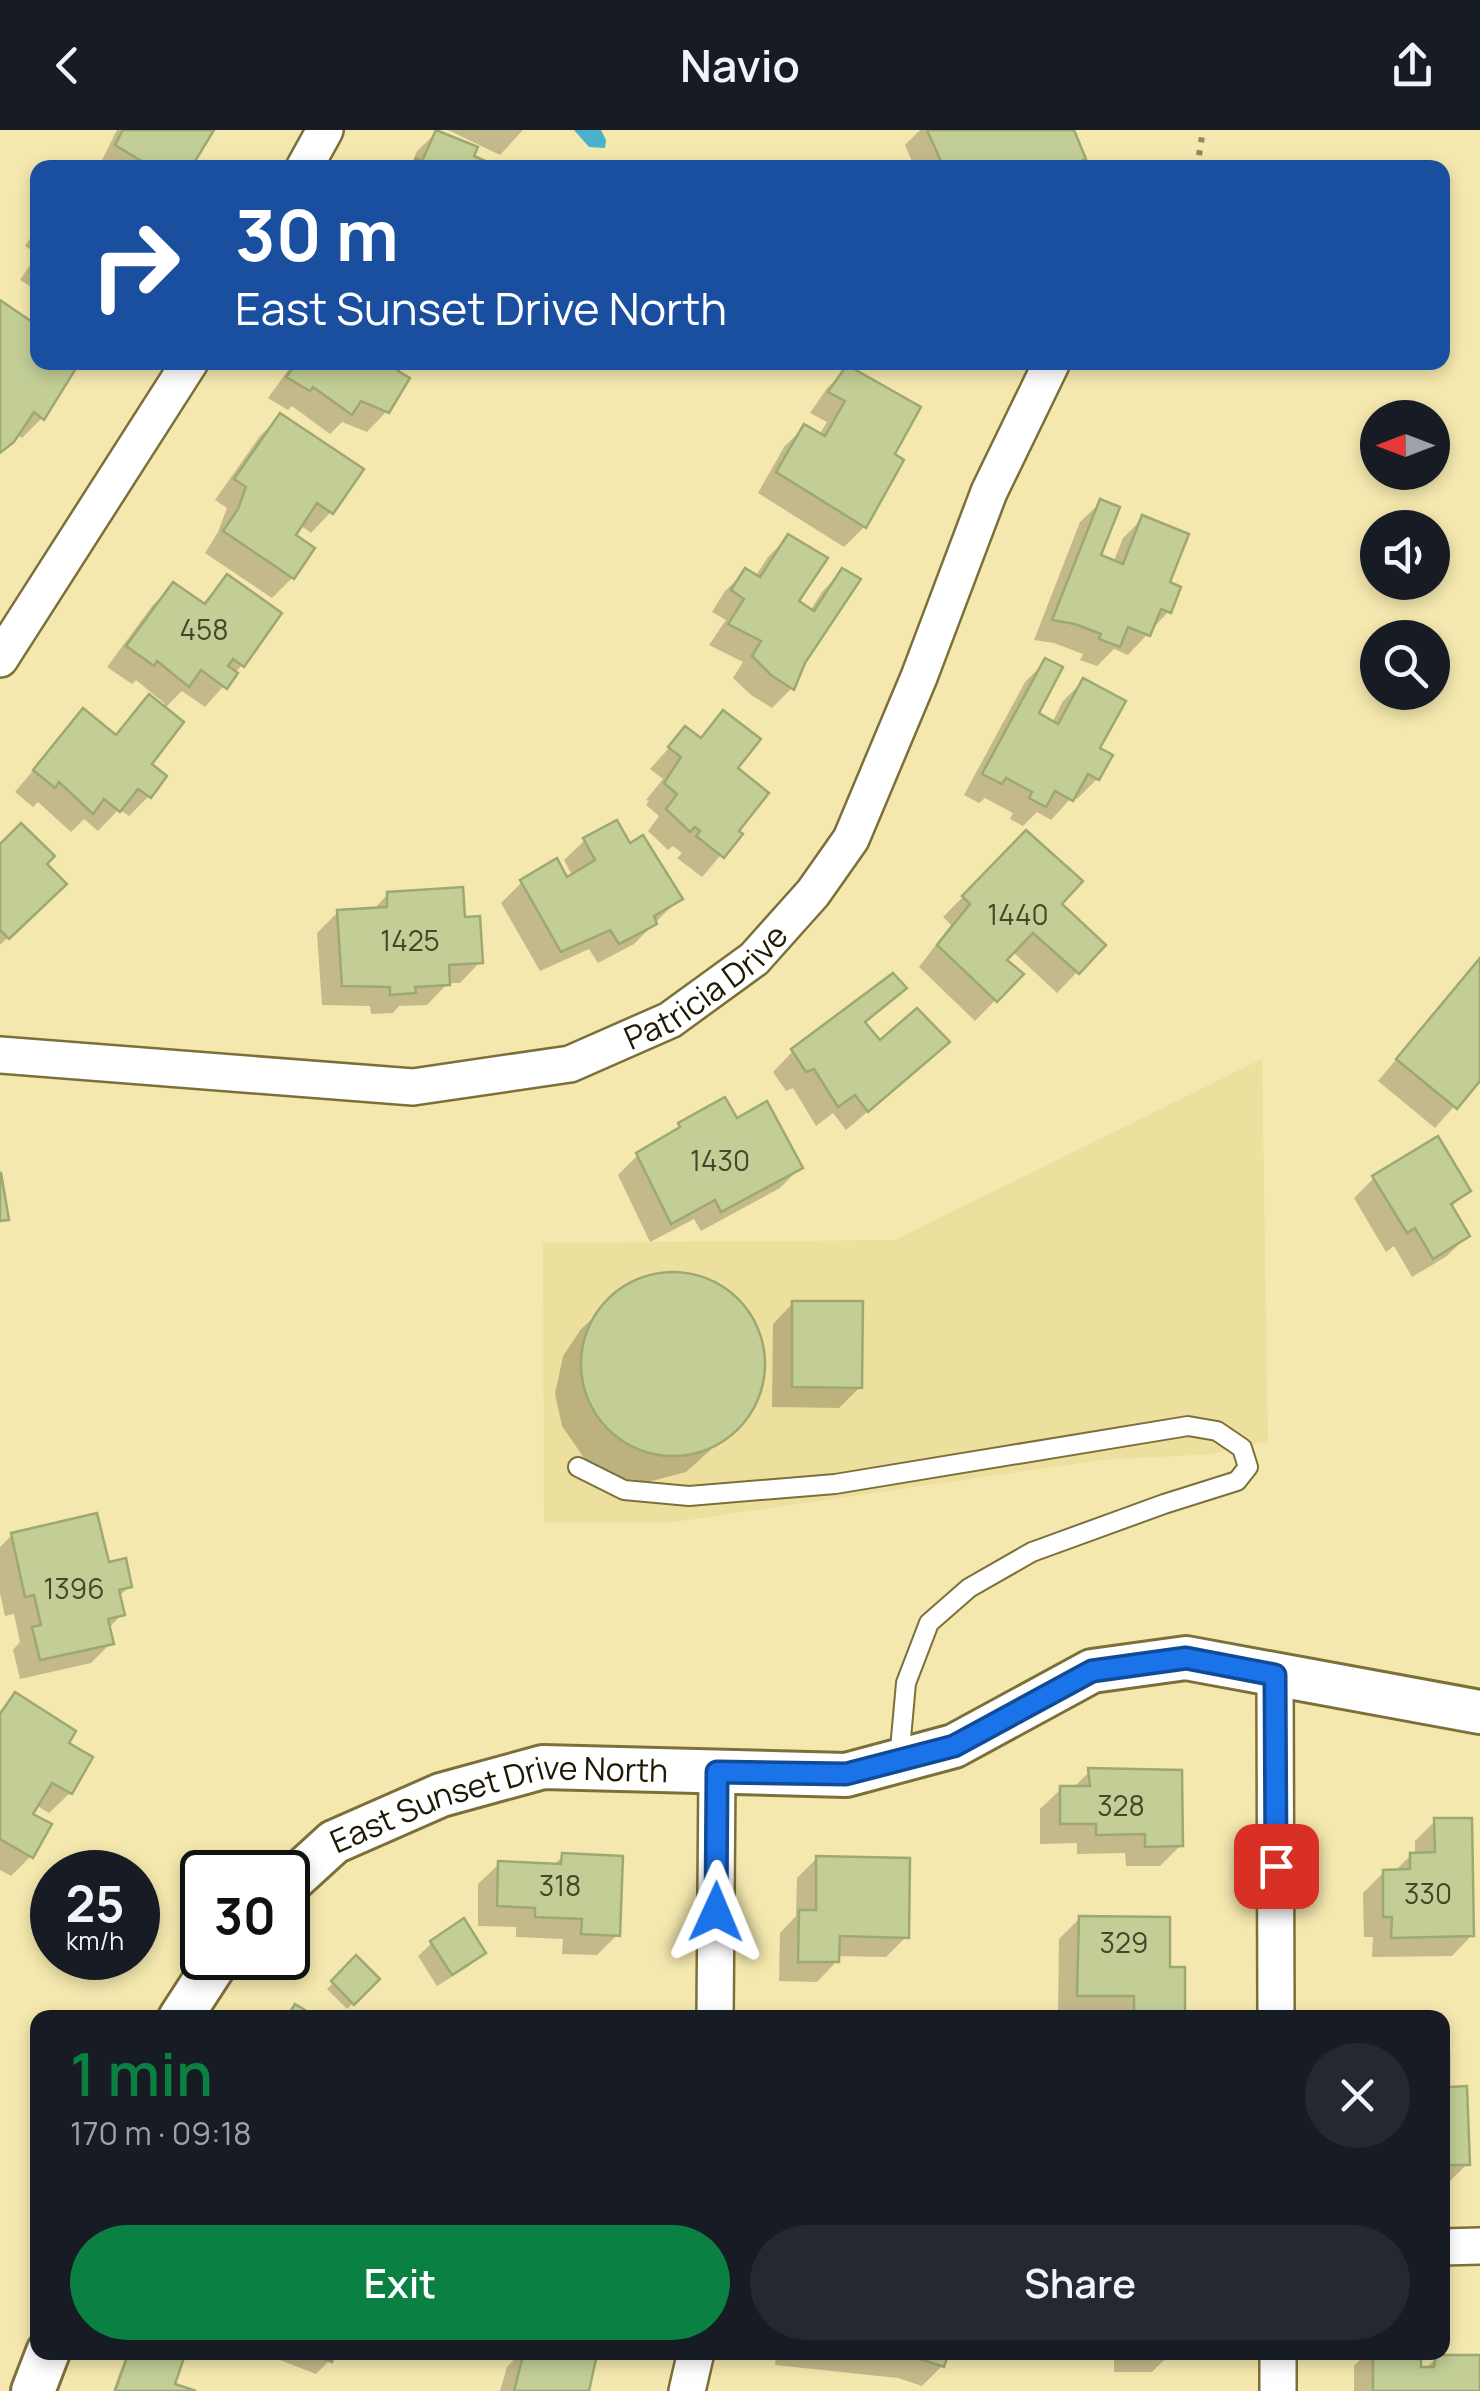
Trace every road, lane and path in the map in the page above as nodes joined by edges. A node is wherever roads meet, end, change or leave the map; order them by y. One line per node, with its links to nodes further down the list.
1 (325, 130): 3 (street)
2 (1204, 130): 4 (path)
3 (308, 160)
4 (1198, 160)
5 (185, 370): 7 (street)
6 (1048, 370): 8 (street, Patricia Drive)
7 (0, 659)
8 (0, 1054)
9 (578, 1468): 12 (lane)
10 (1275, 1675): 11 (street, East Sunset Drive North); 12 (street, East Sunset Drive North); 18 (street)
11 (1480, 1712)
12 (899, 1760): 13 (street, East Sunset Drive North)
13 (717, 1772): 14 (street, East Sunset Drive North); 17 (street)
14 (310, 1864)
15 (205, 1980): 16 (street)
16 (185, 2010)
17 (715, 2010)
18 (1276, 2010)
19 (1480, 2246): 20 (street)
20 (1450, 2247)
21 (45, 2360): 24 (street)
22 (694, 2360): 25 (street)
23 (1278, 2360): 26 (street)
24 (33, 2391)
25 (687, 2391)
26 (1278, 2391)

